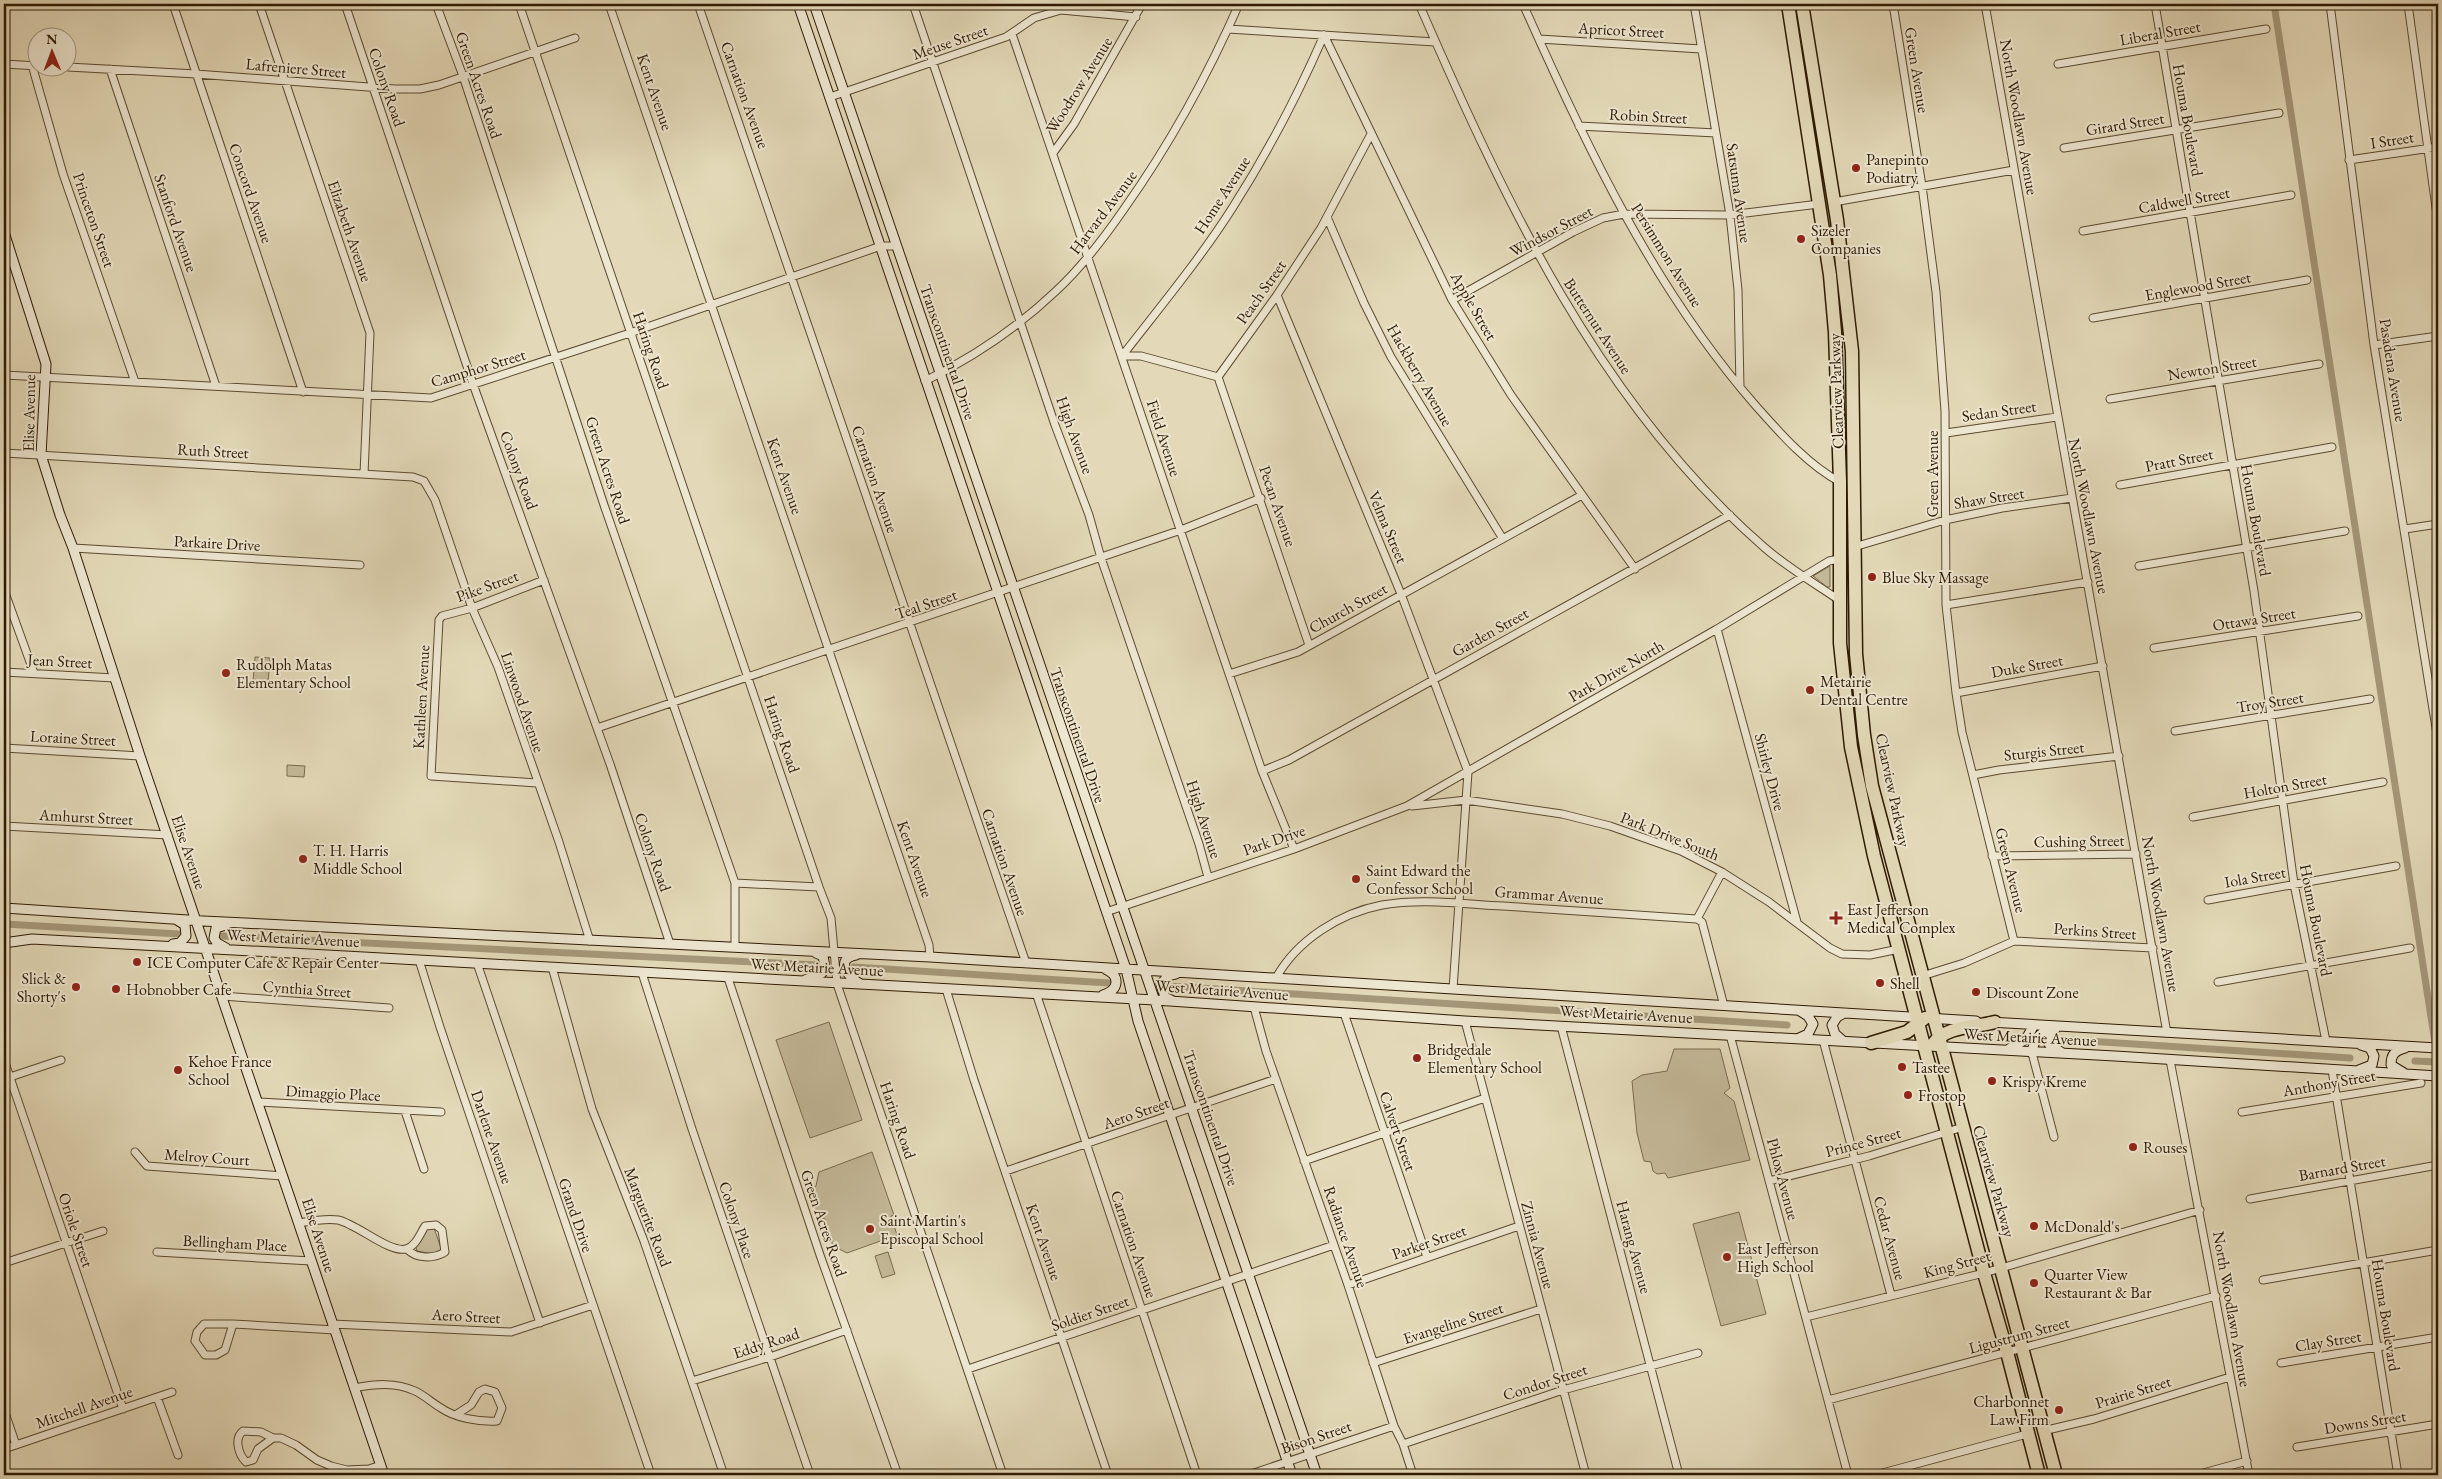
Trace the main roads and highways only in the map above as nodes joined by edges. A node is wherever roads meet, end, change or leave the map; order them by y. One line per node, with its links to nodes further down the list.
1 (798, 4): 11 (main road, Transcontinental Drive)
2 (814, 4): 10 (main road, Transcontinental Drive)
3 (1788, 4): 5 (highway, Clearview Parkway)
4 (1802, 4): 6 (highway, Clearview Parkway)
5 (1814, 175): 6 (highway); 7 (highway, Clearview Parkway)
6 (1834, 202): 8 (highway, Clearview Parkway)
7 (1819, 204): 8 (highway); 12 (highway, Clearview Parkway)
8 (1838, 231): 13 (highway, Clearview Parkway)
9 (4, 232): 18 (main road, Elise Avenue)
10 (928, 339): 11 (main road); 30 (main road, Transcontinental Drive)
11 (912, 343): 29 (main road, Transcontinental Drive)
12 (1840, 489): 13 (highway); 14 (highway, Clearview Parkway)
13 (1854, 547): 15 (highway, Clearview Parkway)
14 (1839, 559): 15 (highway); 19 (highway, Clearview Parkway)
15 (1854, 605): 25 (highway, Clearview Parkway)
16 (4, 908): 17 (main road, West Metairie Avenue)
17 (175, 919): 18 (main road, West Metairie Avenue); 22 (main road)
18 (197, 921): 20 (main road, West Metairie Avenue); 23 (main road, Elise Avenue)
19 (1892, 921): 25 (highway); 40 (highway, Clearview Parkway)
20 (244, 923): 24 (main road); 26 (main road, West Metairie Avenue)
21 (4, 943): 22 (main road, West Metairie Avenue)
22 (165, 946): 23 (main road, West Metairie Avenue)
23 (206, 948): 24 (main road, West Metairie Avenue); 61 (main road, Elise Avenue)
24 (229, 949): 32 (main road, West Metairie Avenue)
25 (1916, 951): 40 (highway, Clearview Parkway)
26 (814, 952): 27 (main road, West Metairie Avenue); 32 (main road)
27 (861, 954): 28 (main road, West Metairie Avenue); 33 (main road)
28 (1099, 968): 29 (main road, West Metairie Avenue); 34 (main road)
29 (1126, 969): 30 (main road, West Metairie Avenue); 35 (main road, Transcontinental Drive)
30 (1144, 970): 31 (main road, West Metairie Avenue); 36 (main road, Transcontinental Drive)
31 (1184, 973): 37 (main road); 38 (main road, West Metairie Avenue)
32 (797, 981): 33 (main road, West Metairie Avenue)
33 (865, 985): 34 (main road, West Metairie Avenue)
34 (1098, 997): 35 (main road, West Metairie Avenue)
35 (1133, 999): 36 (main road, West Metairie Avenue); 62 (main road, Transcontinental Drive)
36 (1155, 1000): 37 (main road, West Metairie Avenue); 63 (main road, Transcontinental Drive)
37 (1174, 1001): 45 (main road, West Metairie Avenue)
38 (1798, 1010): 39 (main road, West Metairie Avenue); 45 (main road)
39 (1844, 1013): 40 (main road, West Metairie Avenue); 46 (main road)
40 (1924, 1020): 41 (main road, West Metairie Avenue); 49 (highway); 50 (highway, Clearview Parkway)
41 (1995, 1022): 42 (main road, West Metairie Avenue); 50 (highway)
42 (2015, 1024): 43 (main road, West Metairie Avenue); 47 (main road)
43 (2034, 1025): 44 (main road, West Metairie Avenue); 47 (main road)
44 (2058, 1027): 48 (main road, West Metairie Avenue); 54 (main road); 55 (main road)
45 (1799, 1038): 46 (main road, West Metairie Avenue)
46 (1843, 1041): 49 (main road, West Metairie Avenue)
47 (2023, 1042): 53 (main road)
48 (2350, 1042): 51 (main road, West Metairie Avenue); 56 (main road)
49 (1871, 1043): 50 (main road, West Metairie Avenue)
50 (1934, 1044): 53 (main road, West Metairie Avenue); 59 (highway, Clearview Parkway); 60 (highway, Clearview Parkway)
51 (2421, 1046): 52 (main road, West Metairie Avenue); 57 (main road)
52 (2438, 1048)
53 (2001, 1051): 54 (main road, West Metairie Avenue)
54 (2032, 1053): 55 (main road, West Metairie Avenue)
55 (2064, 1054): 56 (main road, West Metairie Avenue)
56 (2352, 1072): 57 (main road, West Metairie Avenue)
57 (2409, 1074): 58 (main road, West Metairie Avenue)
58 (2438, 1076)
59 (1980, 1191): 60 (highway); 65 (highway, Clearview Parkway)
60 (1964, 1196): 64 (highway, Clearview Parkway)
61 (384, 1475)
62 (1292, 1475)
63 (1317, 1475)
64 (2040, 1475)
65 (2056, 1475)

